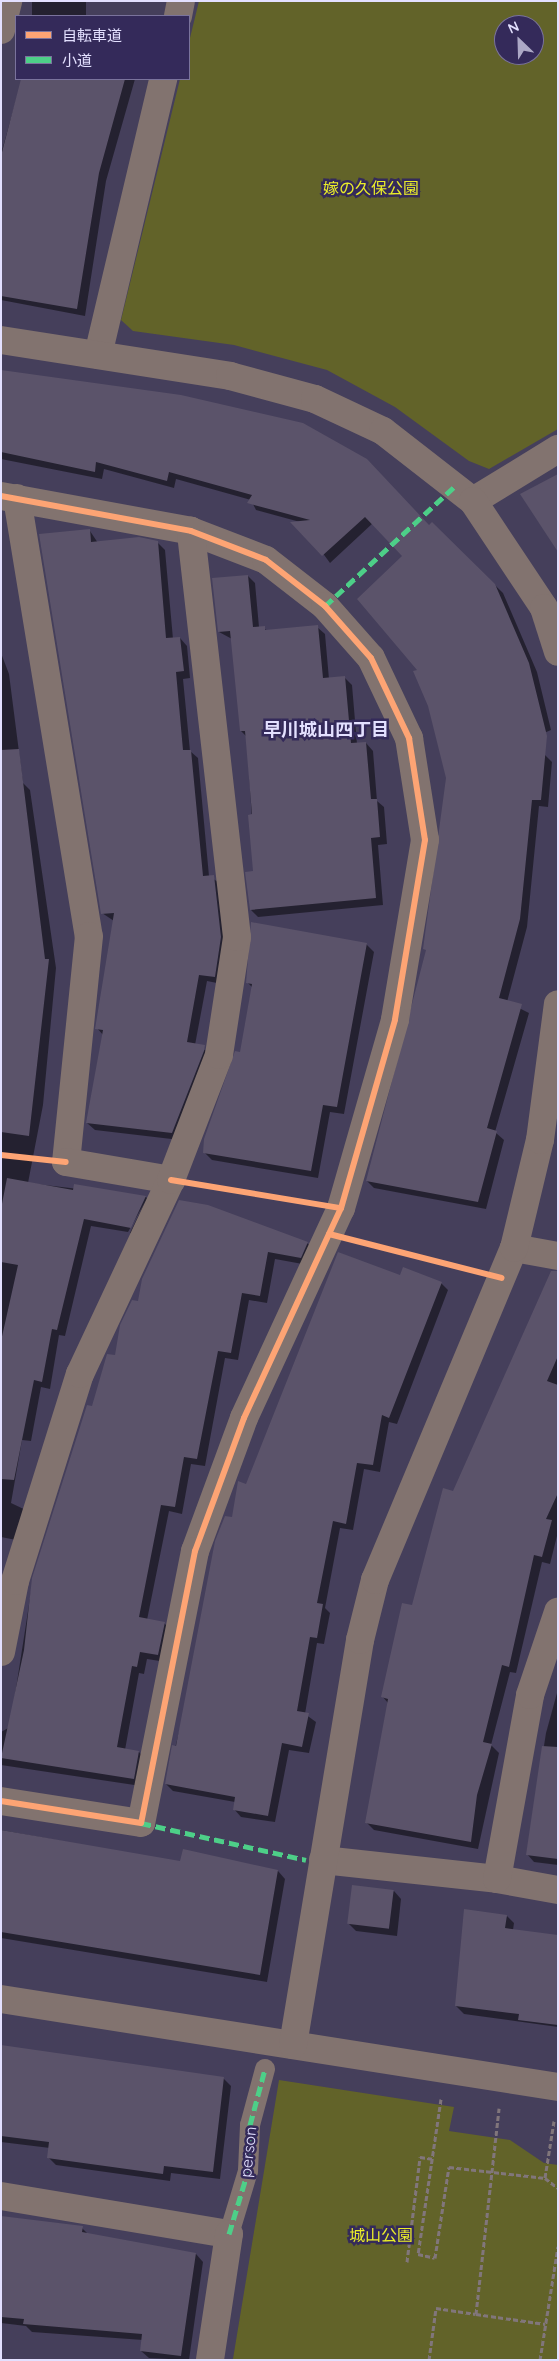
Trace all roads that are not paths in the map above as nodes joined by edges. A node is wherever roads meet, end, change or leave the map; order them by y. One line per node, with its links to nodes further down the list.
1 (8, 1): 4 (street)
2 (181, 1): 3 (street)
3 (178, 15)
4 (1, 30)
5 (163, 80): 7 (street)
6 (1, 340): 7 (street)
7 (98, 355): 10 (street)
8 (558, 448): 10 (street)
9 (9, 497): 11 (street); 14 (street)
10 (473, 501): 12 (street)
11 (191, 530): 14 (street); 19 (street)
12 (558, 652)
13 (558, 1004): 15 (street)
14 (171, 1180): 18 (street)
15 (514, 1248): 16 (street); 20 (street)
16 (558, 1256)
17 (558, 1612): 21 (street)
18 (1, 1652)
19 (1, 1800)
20 (323, 1860): 21 (street); 24 (street)
21 (497, 1879): 22 (street)
22 (558, 1890)
23 (1, 1999): 24 (street)
24 (293, 2045): 26 (street)
25 (265, 2069): 28 (street, person)
26 (558, 2087)
27 (1, 2196): 28 (street)
28 (229, 2234): 29 (street)
29 (210, 2360)

